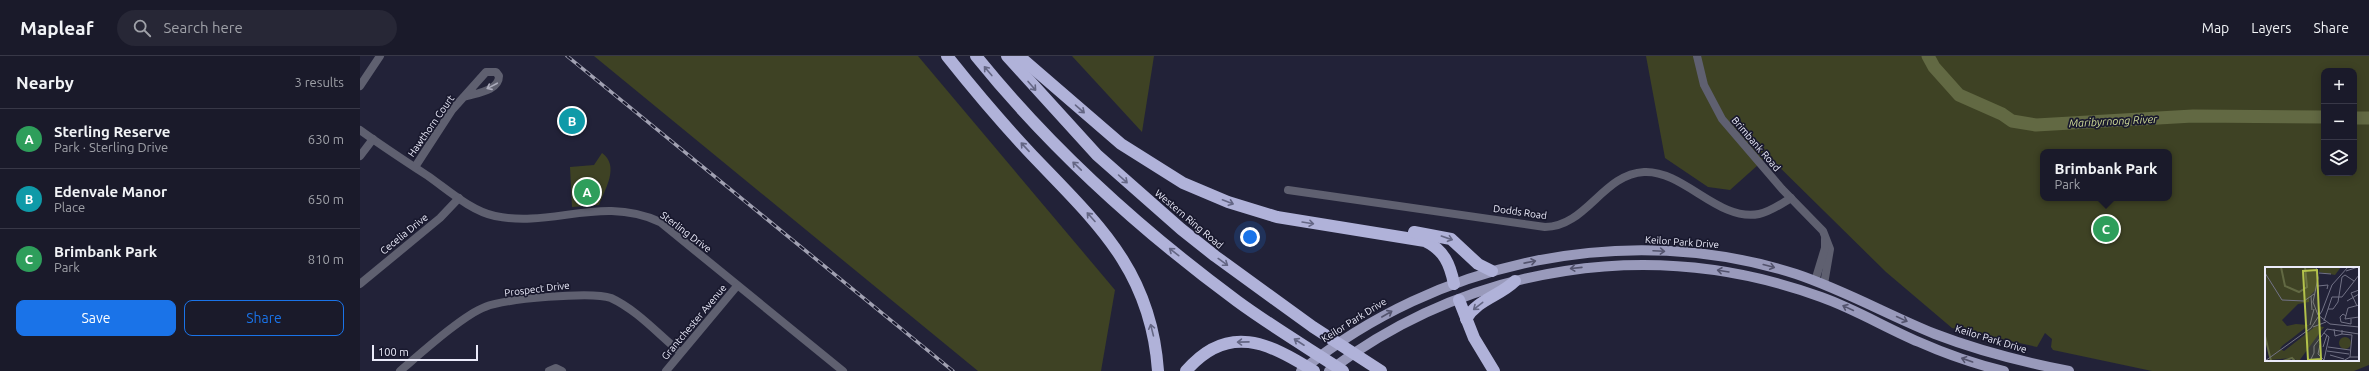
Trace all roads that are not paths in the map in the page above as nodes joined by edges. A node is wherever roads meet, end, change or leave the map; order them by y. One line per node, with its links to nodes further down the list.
1 (380, 56): 7 (street)
2 (948, 56): 33 (highway, one-way to 2)
3 (976, 56): 38 (highway, one-way to 3)
4 (1007, 56): 39 (highway, Western Ring Road, one-way to 39)
5 (1019, 56): 16 (highway, one-way to 16)
6 (1697, 56): 15 (street, Brimbank Road)
7 (360, 86)
8 (464, 97): 12 (street, Hawthorn Court)
9 (360, 130): 10 (street, Sterling Drive)
10 (373, 139): 11 (street); 12 (street, Sterling Drive)
11 (360, 156)
12 (415, 167): 14 (street, Sterling Drive)
13 (1288, 190): 15 (street, Dodds Road)
14 (458, 198): 20 (street, Cecelia Drive); 22 (street, Sterling Drive)
15 (1792, 198): 19 (street, Brimbank Road)
16 (1339, 228): 17 (highway, one-way to 17); 21 (highway)
17 (1492, 271): 19 (main road, Keilor Park Drive, one-way to 19); 21 (main road, Keilor Park Drive)
18 (1515, 280): 23 (main road, one-way to 18); 24 (main road); 25 (highway, one-way to 25)
19 (1820, 283): 23 (main road); 27 (main road, Keilor Park Drive, one-way to 27)
20 (360, 284)
21 (1454, 284): 24 (main road); 35 (main road, Keilor Park Drive, one-way to 21)
22 (737, 286): 26 (street, Grantchester Avenue); 32 (street, Sterling Drive)
23 (1821, 297): 41 (main road, one-way to 23)
24 (1459, 300): 25 (highway); 37 (main road)
25 (1466, 318): 40 (highway)
26 (680, 352): 28 (street, Prospect Drive); 31 (street, Grantchester Avenue)
27 (2040, 368): 42 (main road, Keilor Park Drive)
28 (400, 371)
29 (549, 371): 30 (street)
30 (562, 371)
31 (666, 371)
32 (843, 371)
33 (1158, 371)
34 (1186, 371): 36 (highway, one-way to 34)
35 (1301, 371)
36 (1314, 371)
37 (1329, 371)
38 (1343, 371)
39 (1381, 371)
40 (1494, 371)
41 (2004, 371)
42 (2069, 371)

